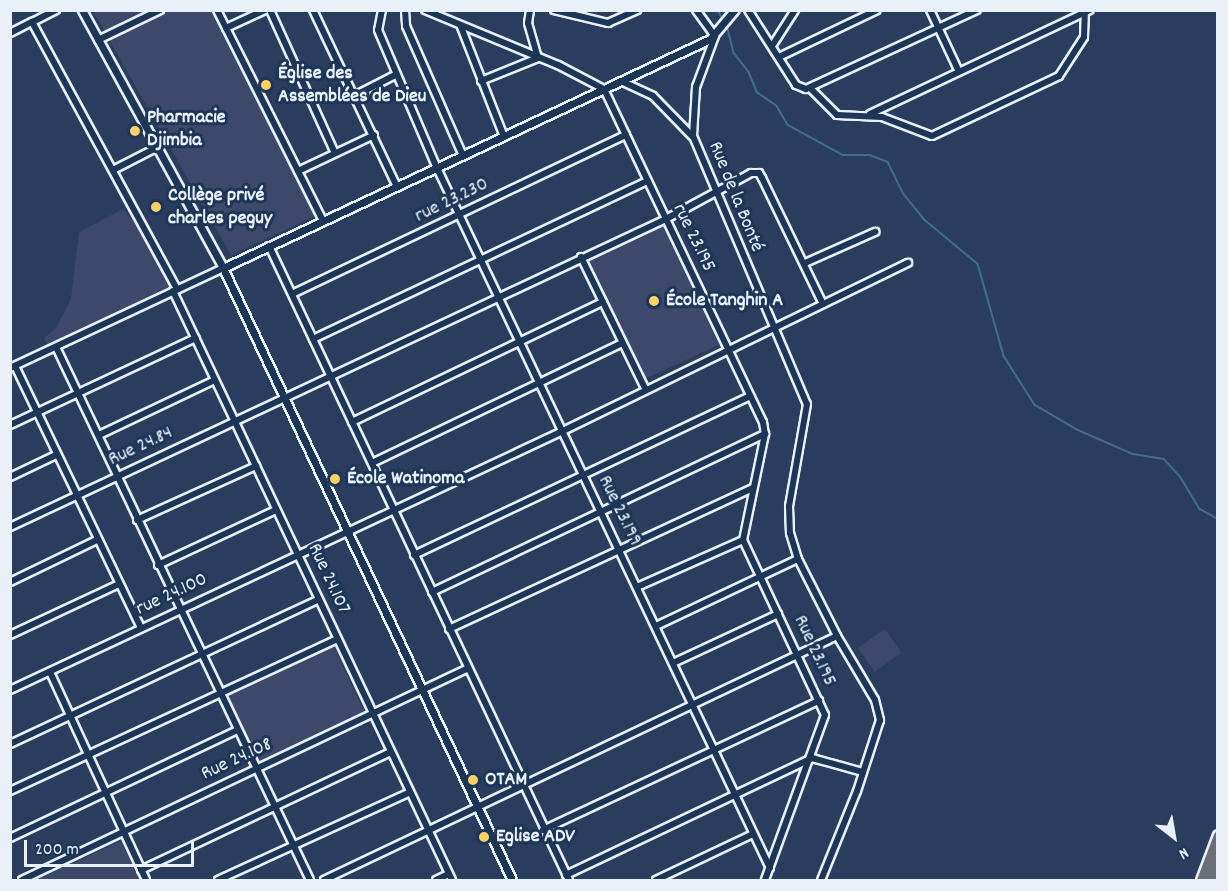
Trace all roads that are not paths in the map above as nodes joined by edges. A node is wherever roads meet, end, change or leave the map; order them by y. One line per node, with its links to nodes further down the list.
1 (56, 10): 22 (street)
2 (82, 10): 28 (street)
3 (160, 10): 28 (street)
4 (217, 10): 24 (street)
5 (265, 10): 24 (street)
6 (270, 10): 45 (street)
7 (313, 10): 38 (street)
8 (382, 10): 33 (street, Rue 23.199)
9 (405, 10): 46 (street)
10 (425, 10): 23 (street)
11 (530, 10): 31 (street)
12 (554, 10): 20 (street)
13 (696, 10): 27 (street)
14 (734, 10): 27 (street, Rue de la Bonté)
15 (748, 10): 29 (street)
16 (795, 10): 29 (street)
17 (877, 10): 30 (street)
18 (930, 10): 25 (street)
19 (977, 10): 25 (street)
20 (633, 11)
21 (1087, 12): 32 (street); 39 (street)
22 (32, 22): 26 (street); 48 (street, Rue 24.107)
23 (460, 27): 31 (street); 34 (street)
24 (226, 28): 49 (street)
25 (938, 29): 32 (street); 37 (street)
26 (10, 33)
27 (717, 35): 35 (street); 42 (street, Rue de la Bonté)
28 (98, 40): 44 (street)
29 (772, 46): 30 (street)
30 (781, 56): 37 (street)
31 (538, 58): 34 (street); 36 (street)
32 (959, 72): 39 (street)
33 (395, 75): 38 (street); 47 (street, Rue 23.199)
34 (481, 81): 43 (street)
35 (621, 81): 36 (street); 42 (street)
36 (604, 89): 41 (street, rue 23.195); 43 (street)
37 (808, 89): 39 (street)
38 (356, 95): 40 (street)
39 (868, 116)
40 (374, 135): 45 (street); 51 (street)
41 (626, 135): 50 (street, rue 23.195); 53 (street, rue 23.230)
42 (693, 136): 52 (street, Rue de la Bonté)
43 (504, 137): 46 (street)
44 (156, 148): 48 (street); 62 (street)
45 (335, 153): 49 (street)
46 (464, 156): 47 (street)
47 (437, 168): 51 (street); 53 (street, Rue 23.199)
48 (113, 170): 63 (street, Rue 24.107)
49 (298, 171): 55 (street)
50 (648, 181): 54 (street, rue 23.195); 59 (street)
51 (397, 187): 55 (street)
52 (715, 193): 54 (street, Rue 24.84); 60 (street, Rue 24.84); 68 (street, Rue de la Bonté)
53 (460, 216): 59 (street, Rue 23.199); 64 (street, rue 23.230)
54 (666, 219): 58 (street, Rue 24.84); 74 (street, rue 23.195)
55 (323, 221): 57 (street)
56 (875, 232): 60 (street)
57 (269, 246): 62 (street); 64 (street)
58 (581, 257): 65 (street, Rue 24.84); 66 (street)
59 (482, 258): 65 (street, Rue 23.199); 70 (street)
60 (805, 263): 67 (street)
61 (908, 263): 67 (street, rue 24.100)
62 (223, 268): 63 (street); 82 (street)
63 (175, 290): 69 (street, Rue 24.107); 73 (street)
64 (292, 294): 70 (street)
65 (499, 297): 71 (street, Rue 23.199); 76 (street, Rue 24.84)
66 (603, 302): 71 (street); 72 (street)
67 (823, 304): 68 (street, rue 24.100)
68 (773, 329): 74 (street, rue 24.100); 109 (street, Rue de la Bonté)
69 (196, 338): 77 (street, Rue 24.107); 80 (street)
70 (313, 339): 76 (street)
71 (520, 342): 78 (street, Rue 23.199); 85 (street)
72 (622, 343): 78 (street); 79 (street)
73 (56, 346): 75 (street); 80 (street)
74 (728, 350): 79 (street, rue 24.100); 81 (street, rue 23.195)
75 (13, 367): 83 (street)
76 (331, 378): 82 (street, Rue 24.84); 85 (street)
77 (215, 380): 84 (street, Rue 24.107); 89 (street)
78 (541, 385): 87 (street, Rue 23.199); 91 (street)
79 (646, 390): 87 (street, rue 24.100)
80 (78, 395): 83 (street); 89 (street)
81 (750, 396): 88 (street, rue 23.195); 93 (street)
82 (286, 399): 84 (street, Rue 24.84); 103 (street)
83 (38, 413): 86 (street); 90 (street)
84 (235, 422): 92 (street, Rue 24.107); 95 (street, Rue 24.84)
85 (352, 422): 91 (street)
86 (10, 425)
87 (563, 431): 93 (street, Rue 23.199); 98 (street, rue 24.100)
88 (765, 434): 96 (street); 100 (street)
89 (99, 435): 95 (street)
90 (56, 455): 94 (street); 97 (street)
91 (372, 463): 98 (street)
92 (256, 466): 99 (street, Rue 24.107); 101 (street)
93 (583, 474): 100 (street, Rue 23.199); 108 (street)
94 (10, 477)
95 (118, 477): 97 (street, Rue 24.84); 101 (street)
96 (753, 488): 105 (street); 106 (street)
97 (77, 496): 102 (street, Rue 24.84); 104 (street)
98 (393, 509): 103 (street, rue 24.100); 108 (street)
99 (276, 510): 107 (street, Rue 24.107); 110 (street)
100 (602, 513): 106 (street, Rue 23.199); 115 (street)
101 (137, 520): 110 (street)
102 (10, 527)
103 (349, 529): 107 (street, rue 24.100); 131 (street)
104 (98, 540): 112 (street); 113 (street)
105 (743, 540): 111 (street, Rue 23.195); 114 (street)
106 (619, 549): 114 (street, Rue 23.199); 121 (street)
107 (298, 554): 116 (street, Rue 24.107); 117 (street, rue 24.100)
108 (414, 555): 115 (street)
109 (798, 559): 111 (street); 123 (street, Rue de la Bonté)
110 (158, 565): 117 (street)
111 (760, 576): 118 (street, Rue 23.195); 119 (street)
112 (10, 582)
113 (119, 584): 120 (street); 122 (street)
114 (637, 587): 119 (street, Rue 23.199)
115 (432, 592): 121 (street)
116 (319, 598): 124 (street, Rue 24.107); 125 (street)
117 (179, 609): 120 (street, rue 24.100); 125 (street)
118 (778, 614): 126 (street, Rue 23.195); 127 (street)
119 (656, 626): 127 (street, Rue 23.199)
120 (141, 628): 129 (street, rue 24.100)
121 (449, 629): 128 (street)
122 (10, 635)
123 (837, 636): 126 (street); 144 (street, Rue de la Bonté)
124 (337, 639): 132 (street); 135 (street, Rue 24.107)
125 (201, 653): 132 (street); 136 (street)
126 (797, 655): 133 (street, Rue 23.195); 134 (street)
127 (673, 663): 134 (street, Rue 23.199)
128 (467, 669): 131 (street, Rue 24.108); 145 (street)
129 (50, 672): 130 (street, rue 24.100); 136 (street)
130 (10, 690)
131 (424, 691): 135 (street, Rue 24.108); 151 (street)
132 (221, 693): 137 (street); 141 (street)
133 (819, 701): 139 (street); 142 (street, Rue 23.195)
134 (693, 705): 139 (street, Rue 23.199); 145 (street)
135 (373, 714): 140 (street, Rue 24.107); 143 (street, Rue 24.108)
136 (70, 716): 138 (street); 141 (street)
137 (237, 730): 143 (street); 147 (street)
138 (10, 744)
139 (714, 750): 149 (street, Rue 23.199); 152 (street)
140 (391, 752): 148 (street, Rue 24.107); 150 (street)
141 (89, 754): 146 (street); 147 (street)
142 (812, 758): 144 (street); 149 (street); 160 (street, Rue 23.195)
143 (256, 769): 150 (street); 154 (street, Rue 24.108)
144 (863, 772): 173 (street)
145 (523, 786): 151 (street); 152 (street)
146 (10, 791)
147 (106, 792): 154 (street); 157 (street)
148 (410, 792): 153 (street, Rue 24.107); 158 (street)
149 (735, 793): 155 (street, Rue 23.199); 163 (street)
150 (274, 807): 158 (street); 161 (street)
151 (477, 809): 153 (street); 170 (street)
152 (543, 830): 163 (street)
153 (429, 831): 162 (street, Rue 24.107); 168 (street)
154 (123, 832): 161 (street); 164 (street, Rue 24.108)
155 (753, 834): 160 (street, Rue 23.199); 171 (street)
156 (1218, 835): 174 (main road)
157 (10, 838)
158 (293, 845): 166 (street); 167 (street)
159 (1218, 858): 175 (main road)
160 (770, 867): 172 (street, Rue 23.195)
161 (141, 870): 165 (street)
162 (451, 877): 169 (street)
163 (568, 878)
164 (22, 880)
165 (146, 880)
166 (218, 880)
167 (310, 880)
168 (324, 880)
169 (436, 880)
170 (512, 880)
171 (656, 880)
172 (765, 880)
173 (821, 880)
174 (1201, 880)
175 (1210, 880)

